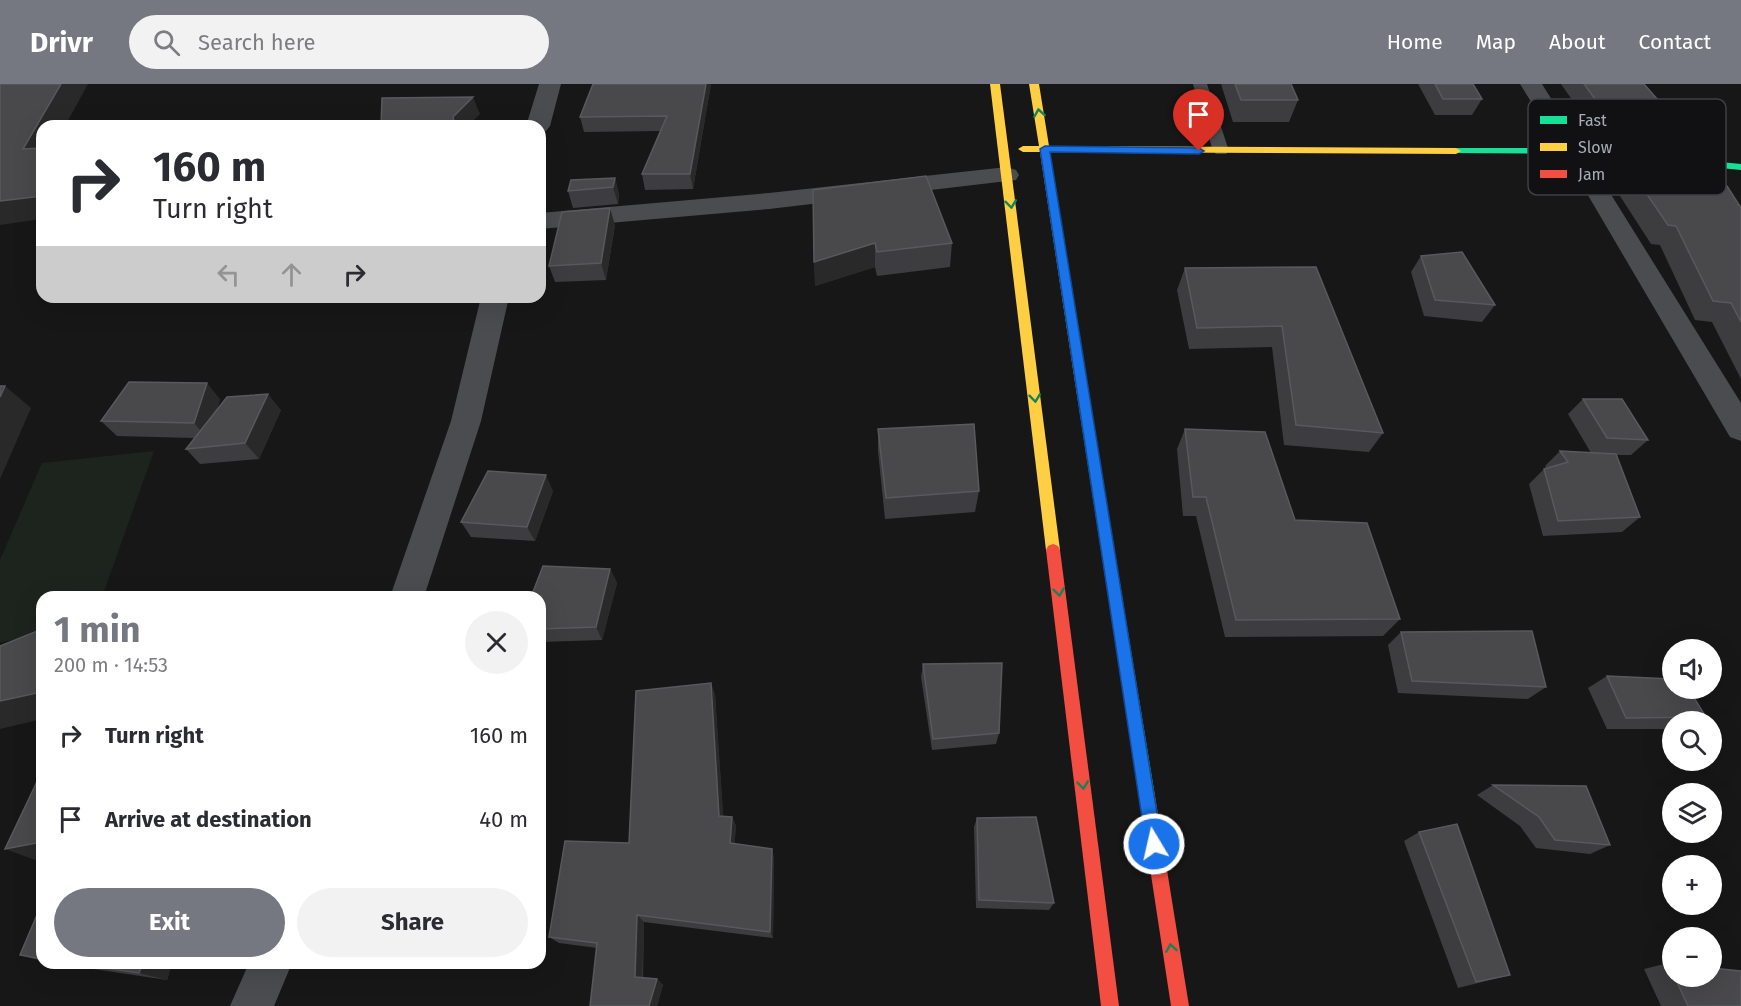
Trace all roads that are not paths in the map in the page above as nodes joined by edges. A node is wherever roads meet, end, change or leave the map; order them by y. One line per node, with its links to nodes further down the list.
1 (549, 84): 7 (street)
2 (995, 84): 8 (street)
3 (1034, 84): 9 (street, one-way to 3)
4 (1200, 84): 10 (lane)
5 (1531, 84): 6 (street)
6 (1541, 99)
7 (540, 120)
8 (1003, 149): 9 (street); 14 (street)
9 (1045, 149): 10 (street); 23 (street, one-way to 9)
10 (1221, 151): 11 (street)
11 (1528, 151)
12 (1726, 166): 13 (street)
13 (1741, 167)
14 (1007, 175): 16 (street); 22 (street, one-way to 22)
15 (1600, 195): 18 (street)
16 (546, 221)
17 (494, 303): 19 (street)
18 (1741, 429)
19 (409, 591)
20 (268, 969): 21 (street)
21 (252, 1006)
22 (1110, 1006)
23 (1180, 1006)

